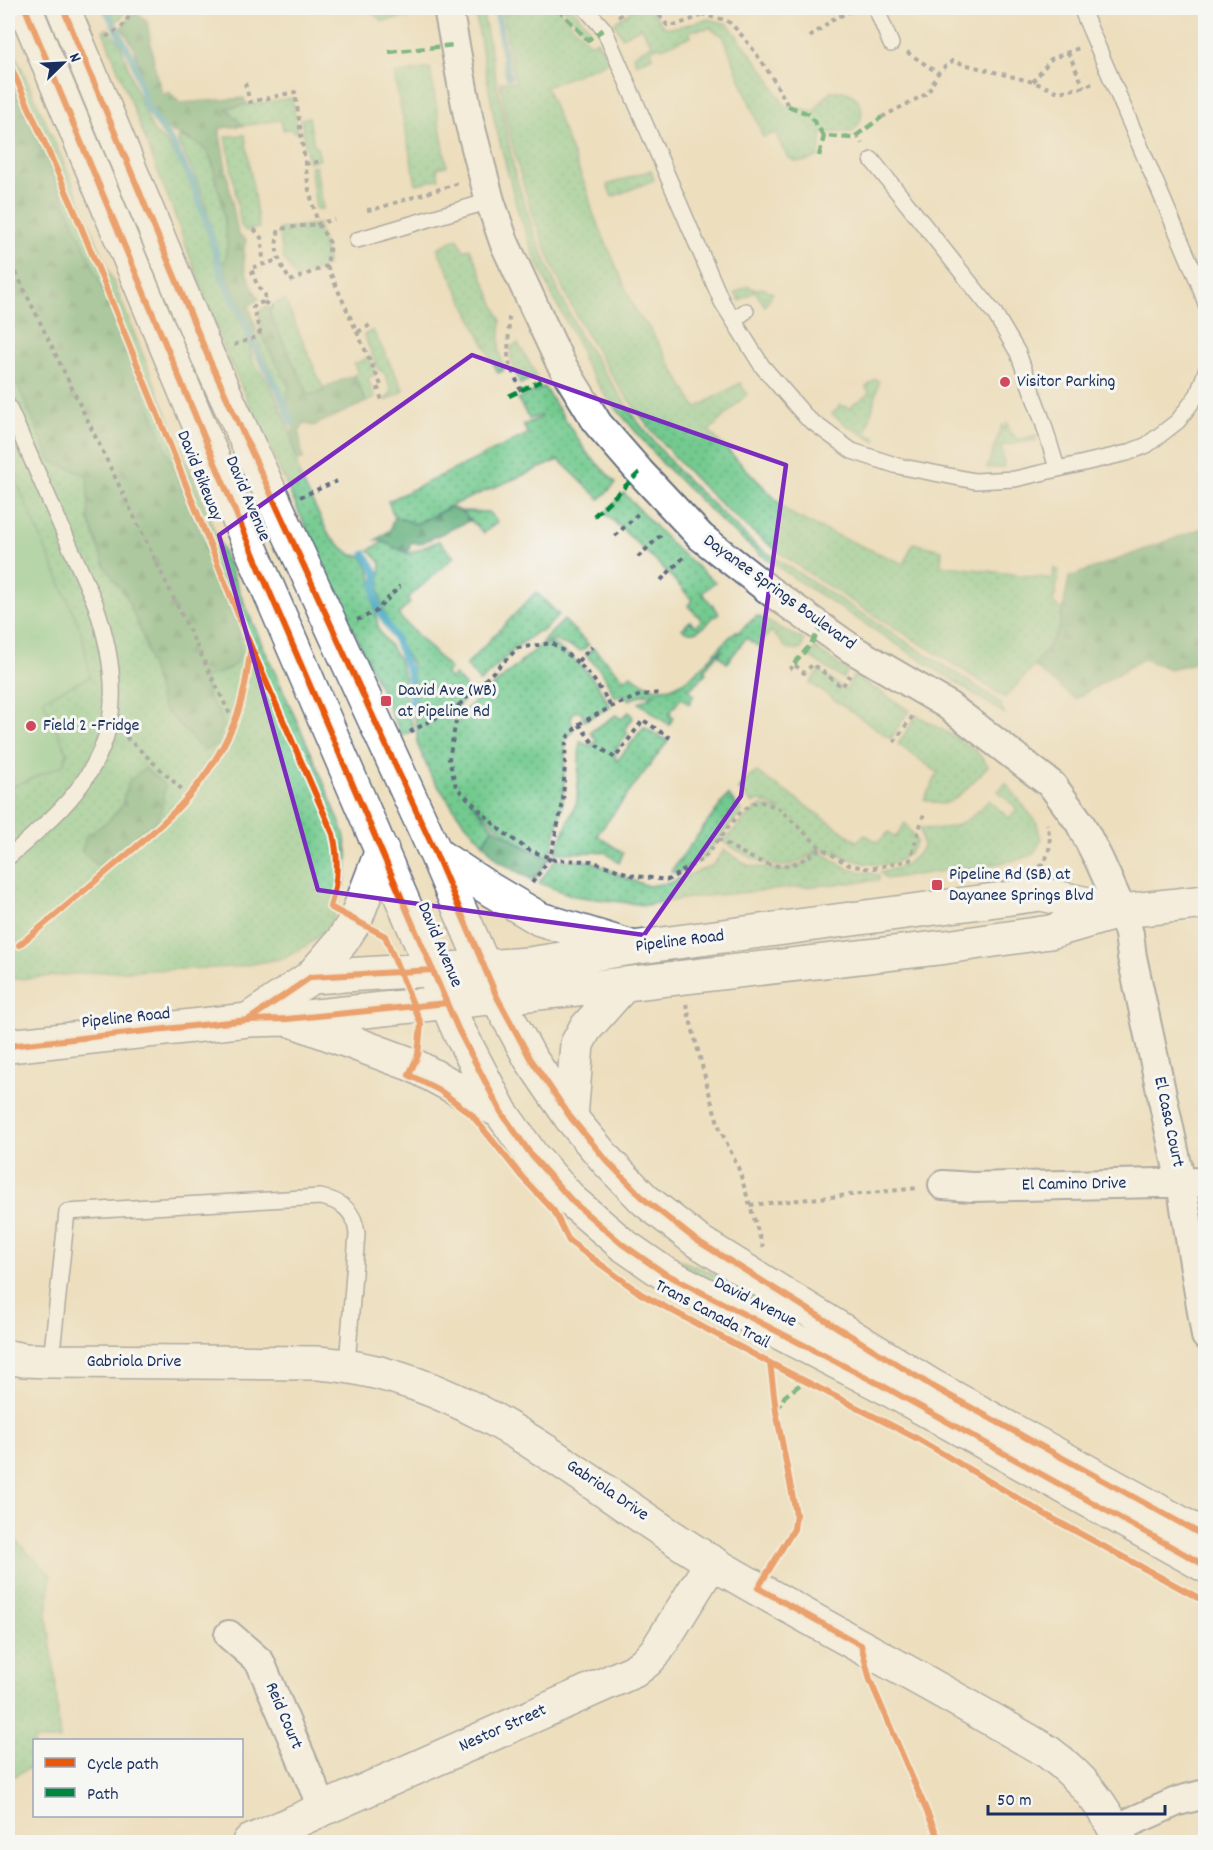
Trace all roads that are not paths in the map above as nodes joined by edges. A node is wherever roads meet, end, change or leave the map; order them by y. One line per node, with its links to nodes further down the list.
1 (25, 8): 17 (main road, David Avenue)
2 (63, 8): 18 (main road, David Avenue)
3 (448, 8): 9 (street, Dayanee Springs Boulevard)
4 (585, 8): 13 (lane)
5 (876, 8): 7 (lane)
6 (1081, 8): 11 (lane)
7 (891, 44)
8 (872, 159): 16 (lane)
9 (490, 201): 10 (lane); 21 (street, Dayanee Springs Boulevard)
10 (357, 240)
11 (1206, 304)
12 (746, 310): 13 (lane)
13 (733, 320): 16 (lane)
14 (1206, 371): 16 (lane)
15 (8, 406): 19 (lane)
16 (1057, 468)
17 (382, 850): 24 (main road, David Avenue); 25 (main road)
18 (436, 854): 22 (main road); 23 (main road, David Avenue)
19 (8, 857)
20 (1206, 902): 21 (main road, Pipeline Road)
21 (1122, 911): 22 (main road, Pipeline Road); 26 (main road, Pipeline Road); 34 (street, El Casa Court)
22 (632, 948): 23 (main road, Pipeline Road)
23 (483, 967): 24 (main road, Pipeline Road); 27 (main road, David Avenue)
24 (433, 970): 25 (main road, Pipeline Road); 28 (main road, David Avenue)
25 (311, 977): 30 (main road, Pipeline Road)
26 (625, 984): 27 (main road, Pipeline Road); 33 (main road)
27 (497, 997): 28 (main road, Pipeline Road); 33 (main road, David Avenue)
28 (447, 1003): 29 (main road, Pipeline Road); 32 (main road, David Avenue)
29 (287, 1018): 30 (main road, Pipeline Road); 32 (main road)
30 (248, 1020): 31 (main road, Pipeline Road)
31 (16, 1040)
32 (501, 1112): 42 (main road, David Avenue)
33 (571, 1118): 40 (main road, David Avenue)
34 (1193, 1183): 35 (street, El Camino Drive); 36 (street, El Casa Court)
35 (943, 1185)
36 (1206, 1336)
37 (8, 1357): 38 (main road, Gabriola Drive)
38 (51, 1361): 39 (main road, Gabriola Drive); 39 (lane)
39 (347, 1365): 41 (main road, Gabriola Drive)
40 (1206, 1537)
41 (712, 1562): 45 (main road, Nestor Street); 46 (main road, Gabriola Drive)
42 (1206, 1566)
43 (229, 1635): 45 (street, Reid Court)
44 (1205, 1794): 46 (street)
45 (323, 1809): 47 (main road, Nestor Street)
46 (1118, 1836)
47 (249, 1842)

